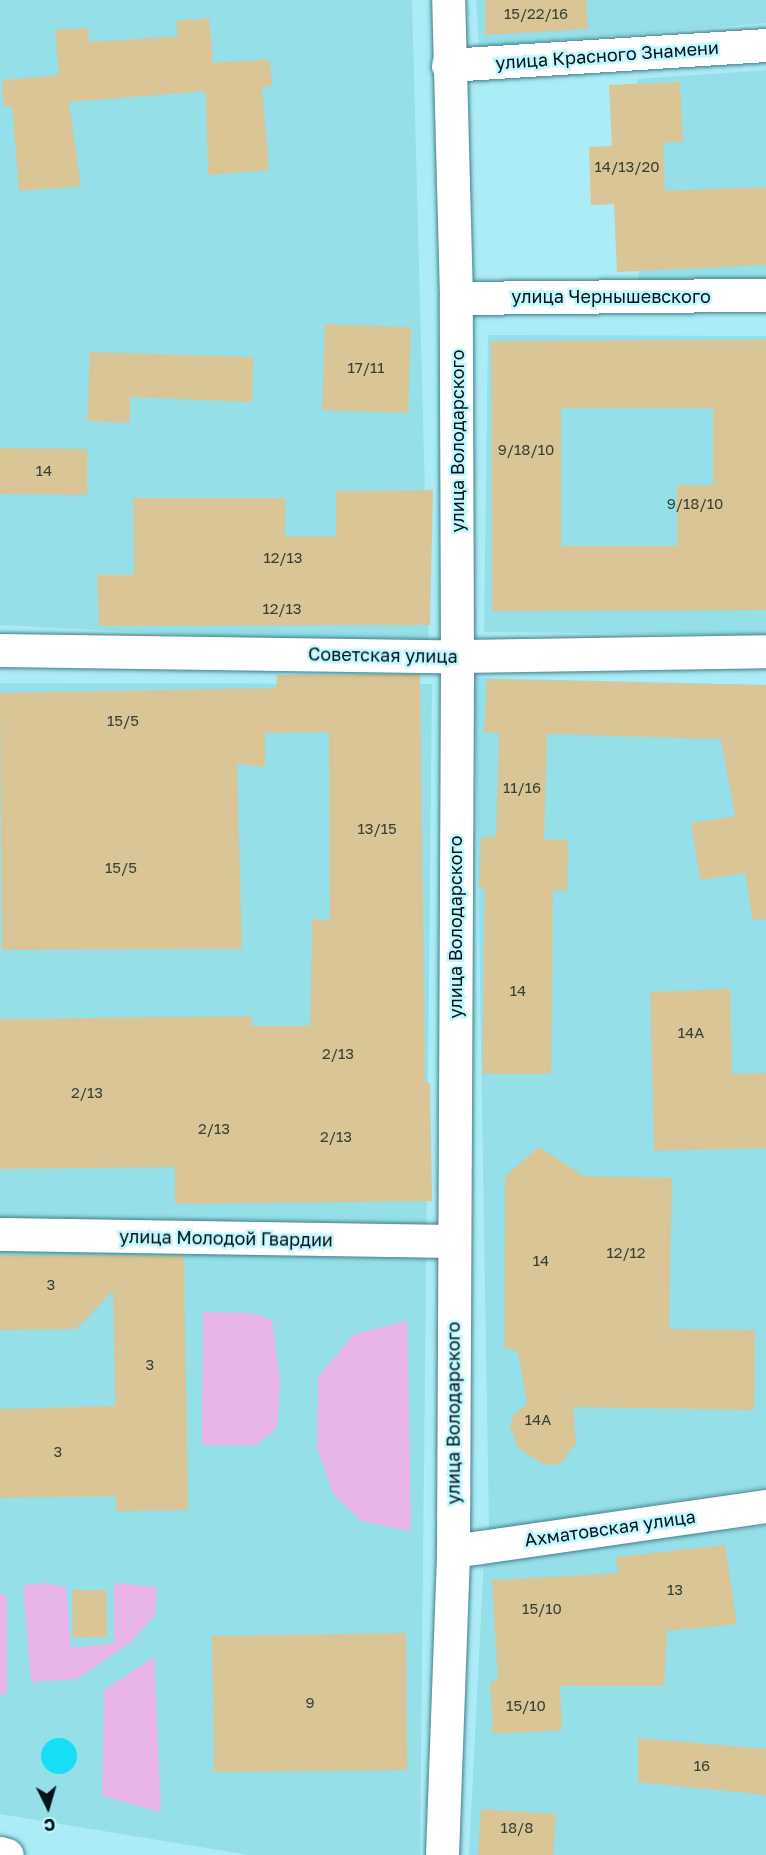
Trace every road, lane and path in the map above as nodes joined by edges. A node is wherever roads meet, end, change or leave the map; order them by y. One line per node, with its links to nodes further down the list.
1 (448, 0): 3 (street, улица Володарского)
2 (766, 45): 3 (street, улица Красного Знамени)
3 (448, 65): 5 (street, улица Володарского)
4 (766, 295): 5 (street, улица Чернышевского)
5 (456, 298): 8 (street, улица Володарского)
6 (0, 650): 8 (street, Советская улица)
7 (766, 651): 8 (street, Советская улица)
8 (457, 656): 10 (street, улица Володарского)
9 (0, 1234): 10 (street, улица Молодой Гвардии)
10 (452, 1241): 12 (street, улица Володарского)
11 (766, 1506): 12 (street, Ахматовская улица)
12 (453, 1551): 15 (street, улица Володарского)
13 (0, 1853): 14 (street)
14 (7, 1855)
15 (442, 1855)

